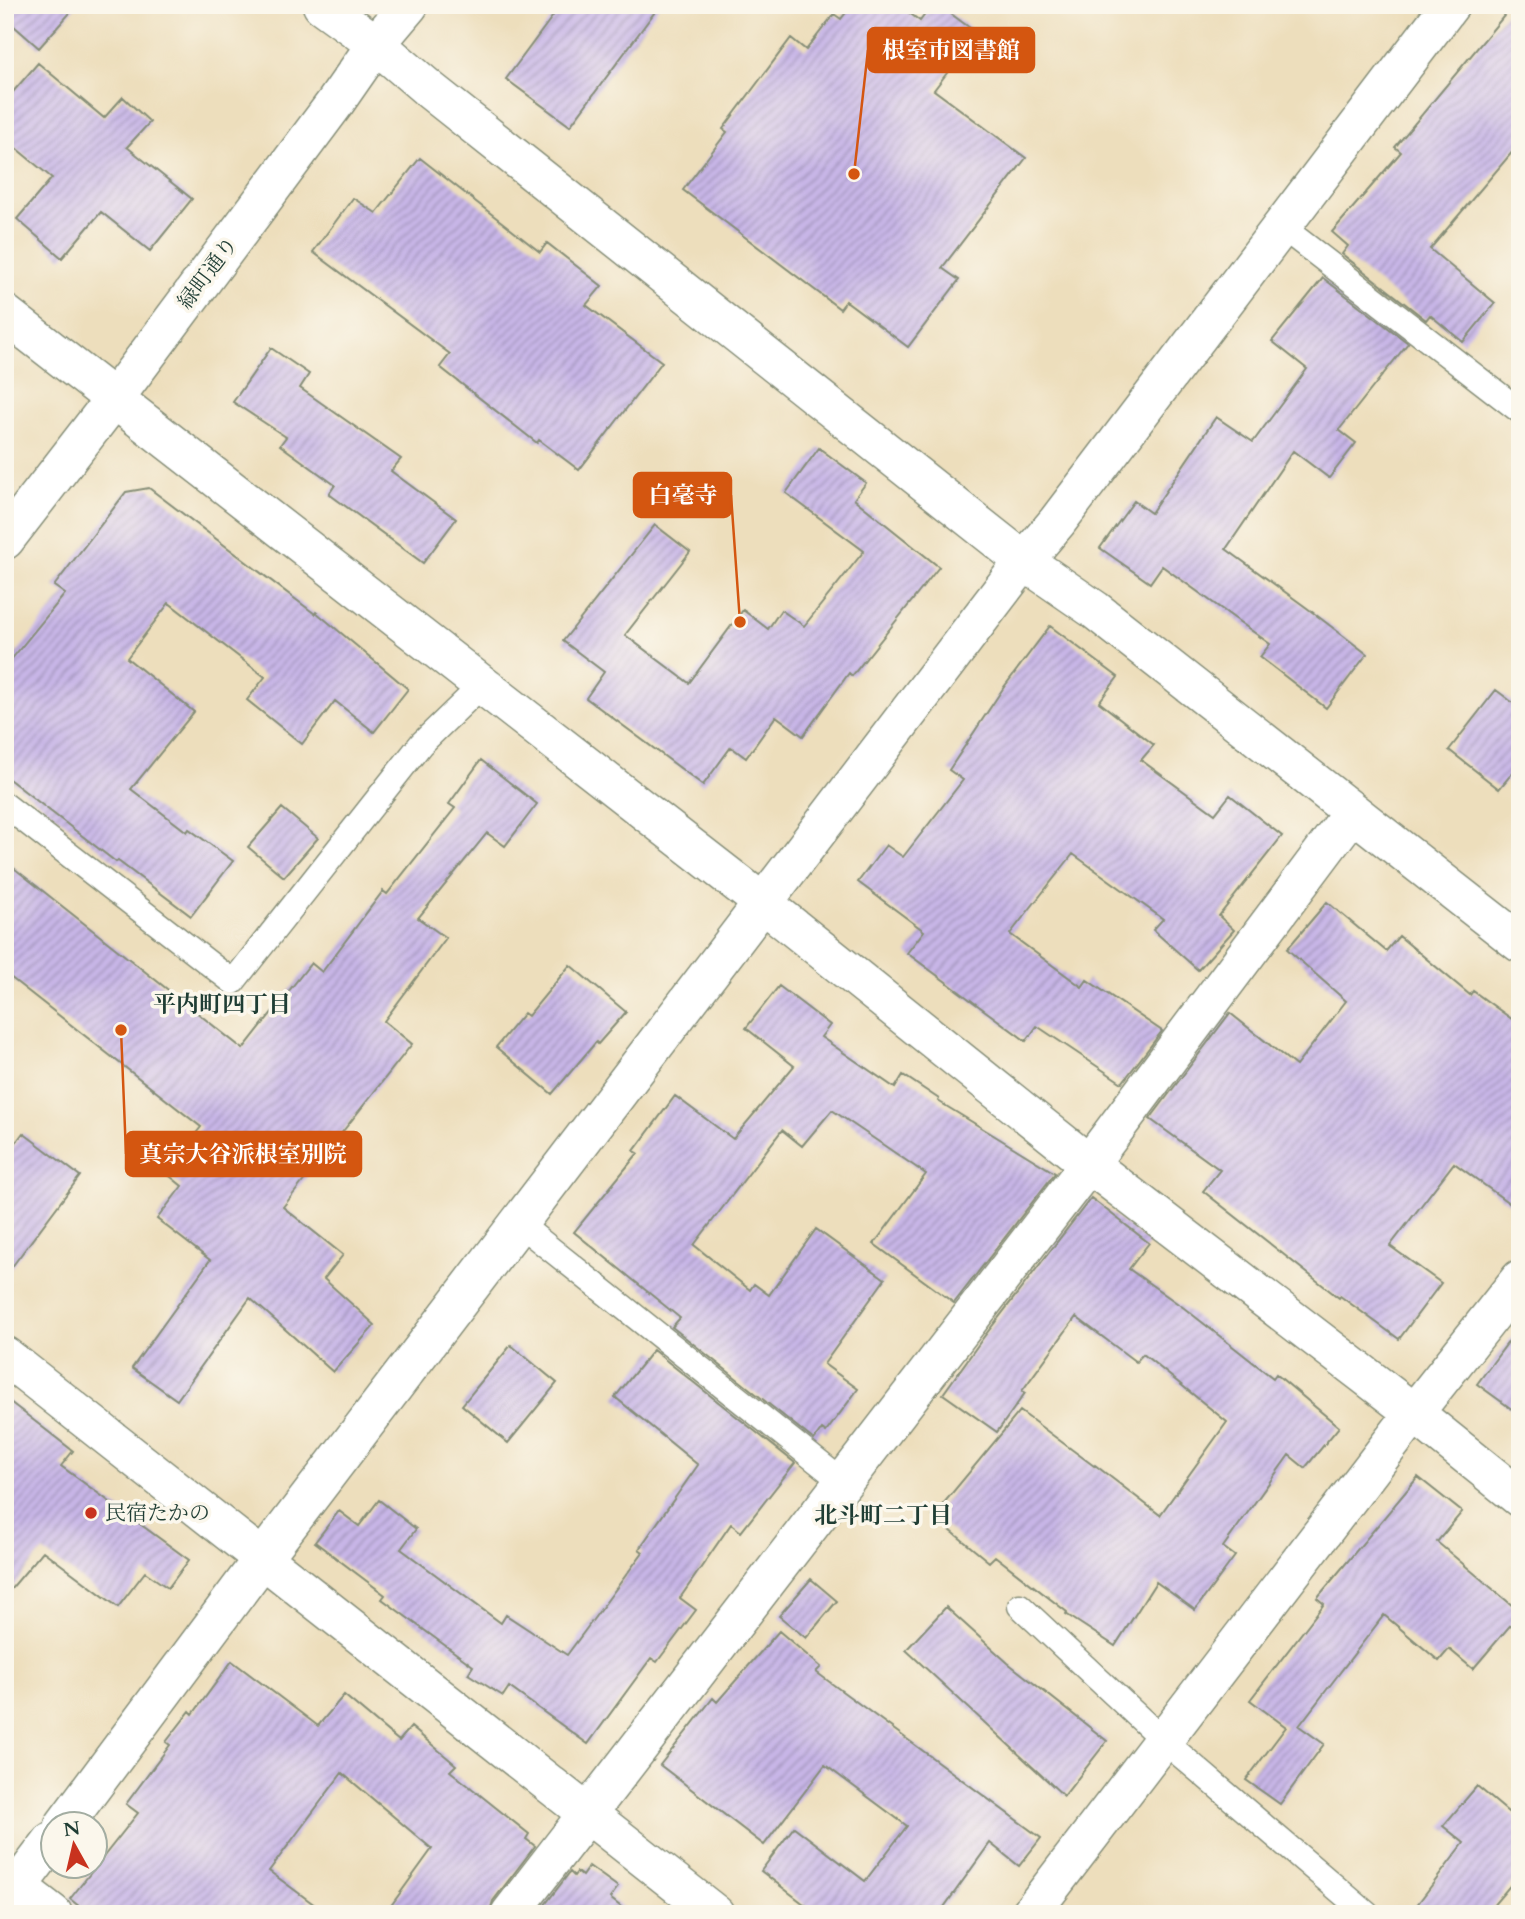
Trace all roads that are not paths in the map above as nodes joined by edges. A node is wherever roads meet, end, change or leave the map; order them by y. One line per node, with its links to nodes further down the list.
1 (322, 5): 4 (street)
2 (409, 5): 4 (street, 緑町通り)
3 (1450, 5): 5 (street)
4 (376, 44): 7 (street, 緑町通り); 10 (street)
5 (1282, 227): 8 (lane); 10 (street)
6 (5, 314): 7 (street)
7 (114, 399): 9 (street, 緑町通り); 11 (street)
8 (1520, 411)
9 (5, 540)
10 (1024, 561): 13 (street); 14 (street)
11 (482, 685): 12 (lane); 14 (street)
12 (5, 805)
13 (1353, 812): 15 (street); 16 (street)
14 (762, 903): 16 (street); 17 (street)
15 (1520, 943)
16 (1089, 1164): 20 (street); 21 (street)
17 (518, 1223): 21 (lane); 23 (street)
18 (1520, 1279): 20 (street)
19 (5, 1356): 23 (street)
20 (1414, 1413): 22 (street); 25 (street)
21 (844, 1482): 27 (street)
22 (1520, 1498)
23 (263, 1558): 26 (street); 27 (street)
24 (1020, 1606): 25 (lane)
25 (1163, 1740): 33 (street); 34 (lane)
26 (74, 1811)
27 (587, 1814): 31 (street); 32 (street)
28 (38, 1856): 29 (street)
29 (9, 1889): 30 (street)
30 (53, 1914)
31 (510, 1914)
32 (715, 1914)
33 (1030, 1914)
34 (1367, 1914)

